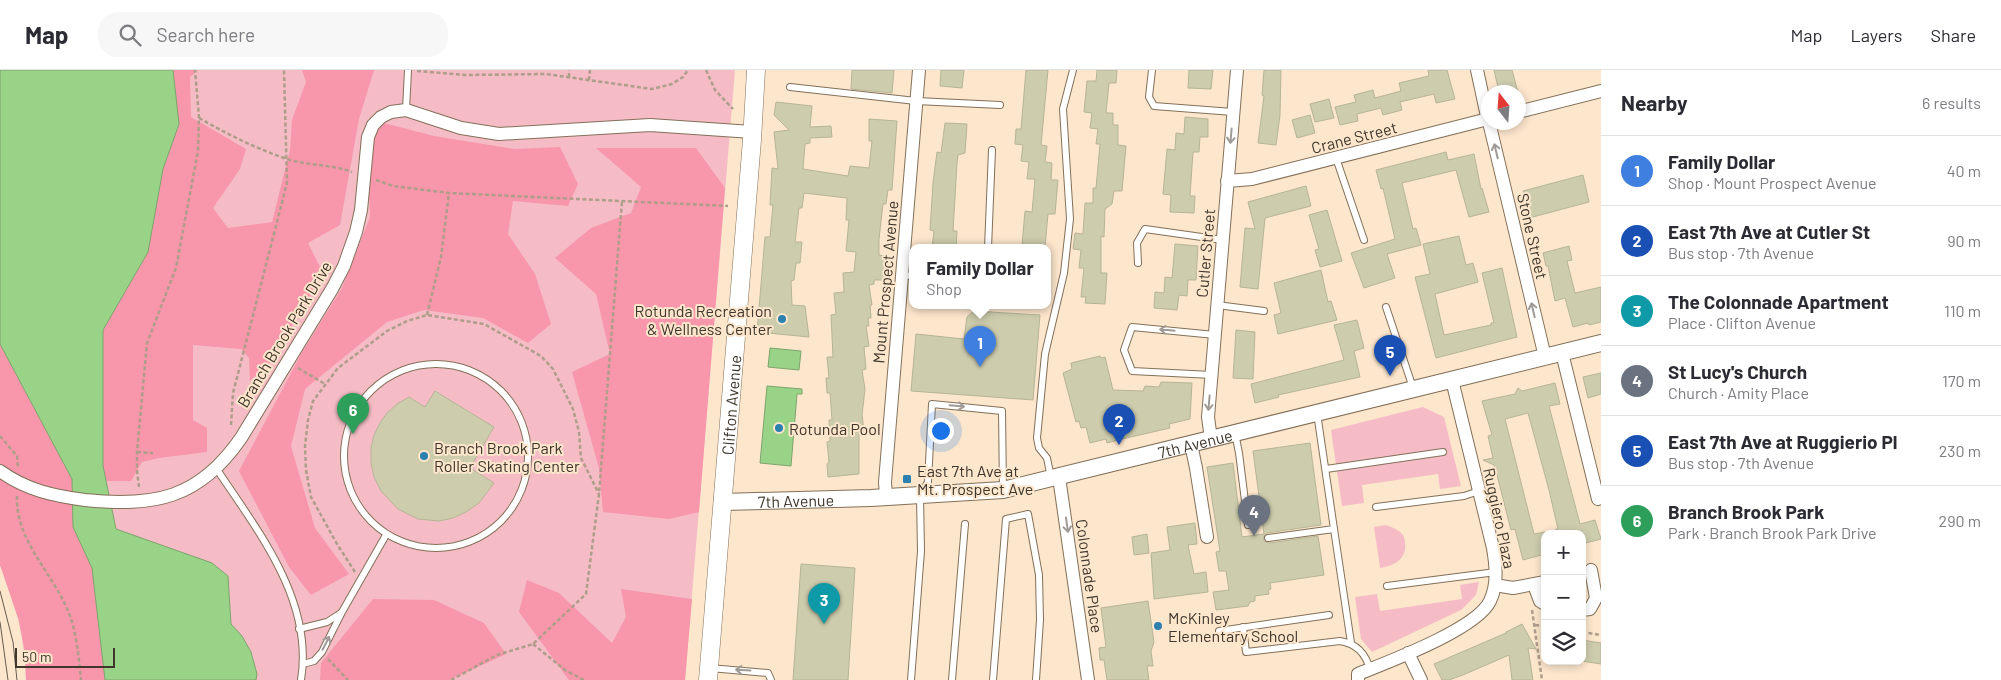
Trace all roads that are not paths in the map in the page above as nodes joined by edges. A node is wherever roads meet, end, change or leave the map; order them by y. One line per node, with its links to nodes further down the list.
1 (408, 70): 13 (lane)
2 (756, 70): 18 (main road, Clifton Avenue)
3 (919, 70): 11 (street, Mount Prospect Avenue)
4 (1073, 70): 45 (lane)
5 (1152, 70): 15 (lane)
6 (1236, 70): 15 (street, Cutler Street)
7 (1477, 70): 9 (street, Stone Street)
8 (790, 87): 11 (lane)
9 (1481, 88)
10 (1601, 91): 14 (street)
11 (916, 101): 12 (lane); 26 (street, Mount Prospect Avenue)
12 (1000, 105)
13 (406, 110): 18 (street); 42 (street, Branch Brook Park Drive)
14 (1526, 110)
15 (1233, 112): 21 (street, Cutler Street, one-way to 21)
16 (1481, 122): 20 (street, Crane Street)
17 (1490, 130): 33 (street, Stone Street, one-way to 17)
18 (752, 132): 51 (main road, Clifton Avenue)
19 (992, 150): 24 (lane)
20 (1336, 158): 21 (street, Crane Street); 23 (lane)
21 (1227, 182): 22 (street, Cutler Street)
22 (1222, 240): 25 (lane); 27 (street, Cutler Street)
23 (1364, 240)
24 (988, 244)
25 (1138, 263)
26 (907, 275): 49 (street, Mount Prospect Avenue)
27 (1217, 305): 29 (lane); 30 (street, Cutler Street)
28 (1386, 306): 36 (lane)
29 (1264, 311)
30 (1215, 335): 34 (street, Cutler Street); 34 (lane, one-way to 34)
31 (1601, 343): 32 (street, 7th Avenue)
32 (1562, 353): 33 (street, 7th Avenue); 50 (street)
33 (1545, 357): 35 (street, 7th Avenue)
34 (1212, 375): 39 (street, Cutler Street, one-way to 39)
35 (1452, 380): 36 (street, 7th Avenue); 47 (street, Ruggiero Plaza)
36 (1414, 389): 37 (street, 7th Avenue)
37 (1317, 413): 38 (street, 7th Avenue); 43 (lane)
38 (1235, 434): 39 (street, 7th Avenue); 54 (lane)
39 (1211, 439): 40 (street, 7th Avenue)
40 (1191, 444): 45 (street, 7th Avenue); 57 (street)
41 (1444, 452): 43 (lane)
42 (216, 468): 44 (street, Branch Brook Park Drive); 68 (lane)
43 (1326, 469): 55 (lane)
44 (0, 471)
45 (1055, 478): 46 (street, 7th Avenue); 82 (street, Colonnade Place, one-way to 82)
46 (1003, 490): 48 (street, 7th Avenue); 48 (lane, one-way to 46)
47 (1479, 491): 52 (lane); 60 (street, Ruggiero Plaza)
48 (920, 496): 49 (street, 7th Avenue); 78 (lane)
49 (886, 498): 51 (street, 7th Avenue)
50 (1598, 499)
51 (722, 502): 74 (main road, Clifton Avenue)
52 (1376, 507)
53 (965, 524): 79 (lane)
54 (1248, 525)
55 (1334, 529): 58 (lane); 70 (lane)
56 (386, 535): 56 (lane); 65 (lane)
57 (1207, 537)
58 (1268, 538)
59 (1591, 570): 64 (street)
60 (1496, 578): 61 (street); 62 (lane); 71 (street, Ruggiero Plaza)
61 (1535, 584): 63 (street)
62 (1387, 586)
63 (1541, 602)
64 (1586, 610)
65 (342, 612): 68 (lane); 72 (lane, one-way to 65)
66 (1329, 615): 67 (lane)
67 (1243, 627): 69 (lane); 70 (lane)
68 (299, 629): 72 (lane)
69 (1219, 631)
70 (1351, 643): 73 (lane)
71 (1408, 653): 73 (street, Ruggiero Plaza); 83 (street)
72 (303, 664): 76 (lane)
73 (1370, 669): 75 (street, Ruggiero Plaza)
74 (708, 674): 77 (lane, one-way to 74)
75 (1358, 677)
76 (302, 680)
77 (771, 680)
78 (911, 680)
79 (952, 680)
80 (993, 680): 81 (lane)
81 (1036, 680)
82 (1088, 680)
83 (1421, 680)

